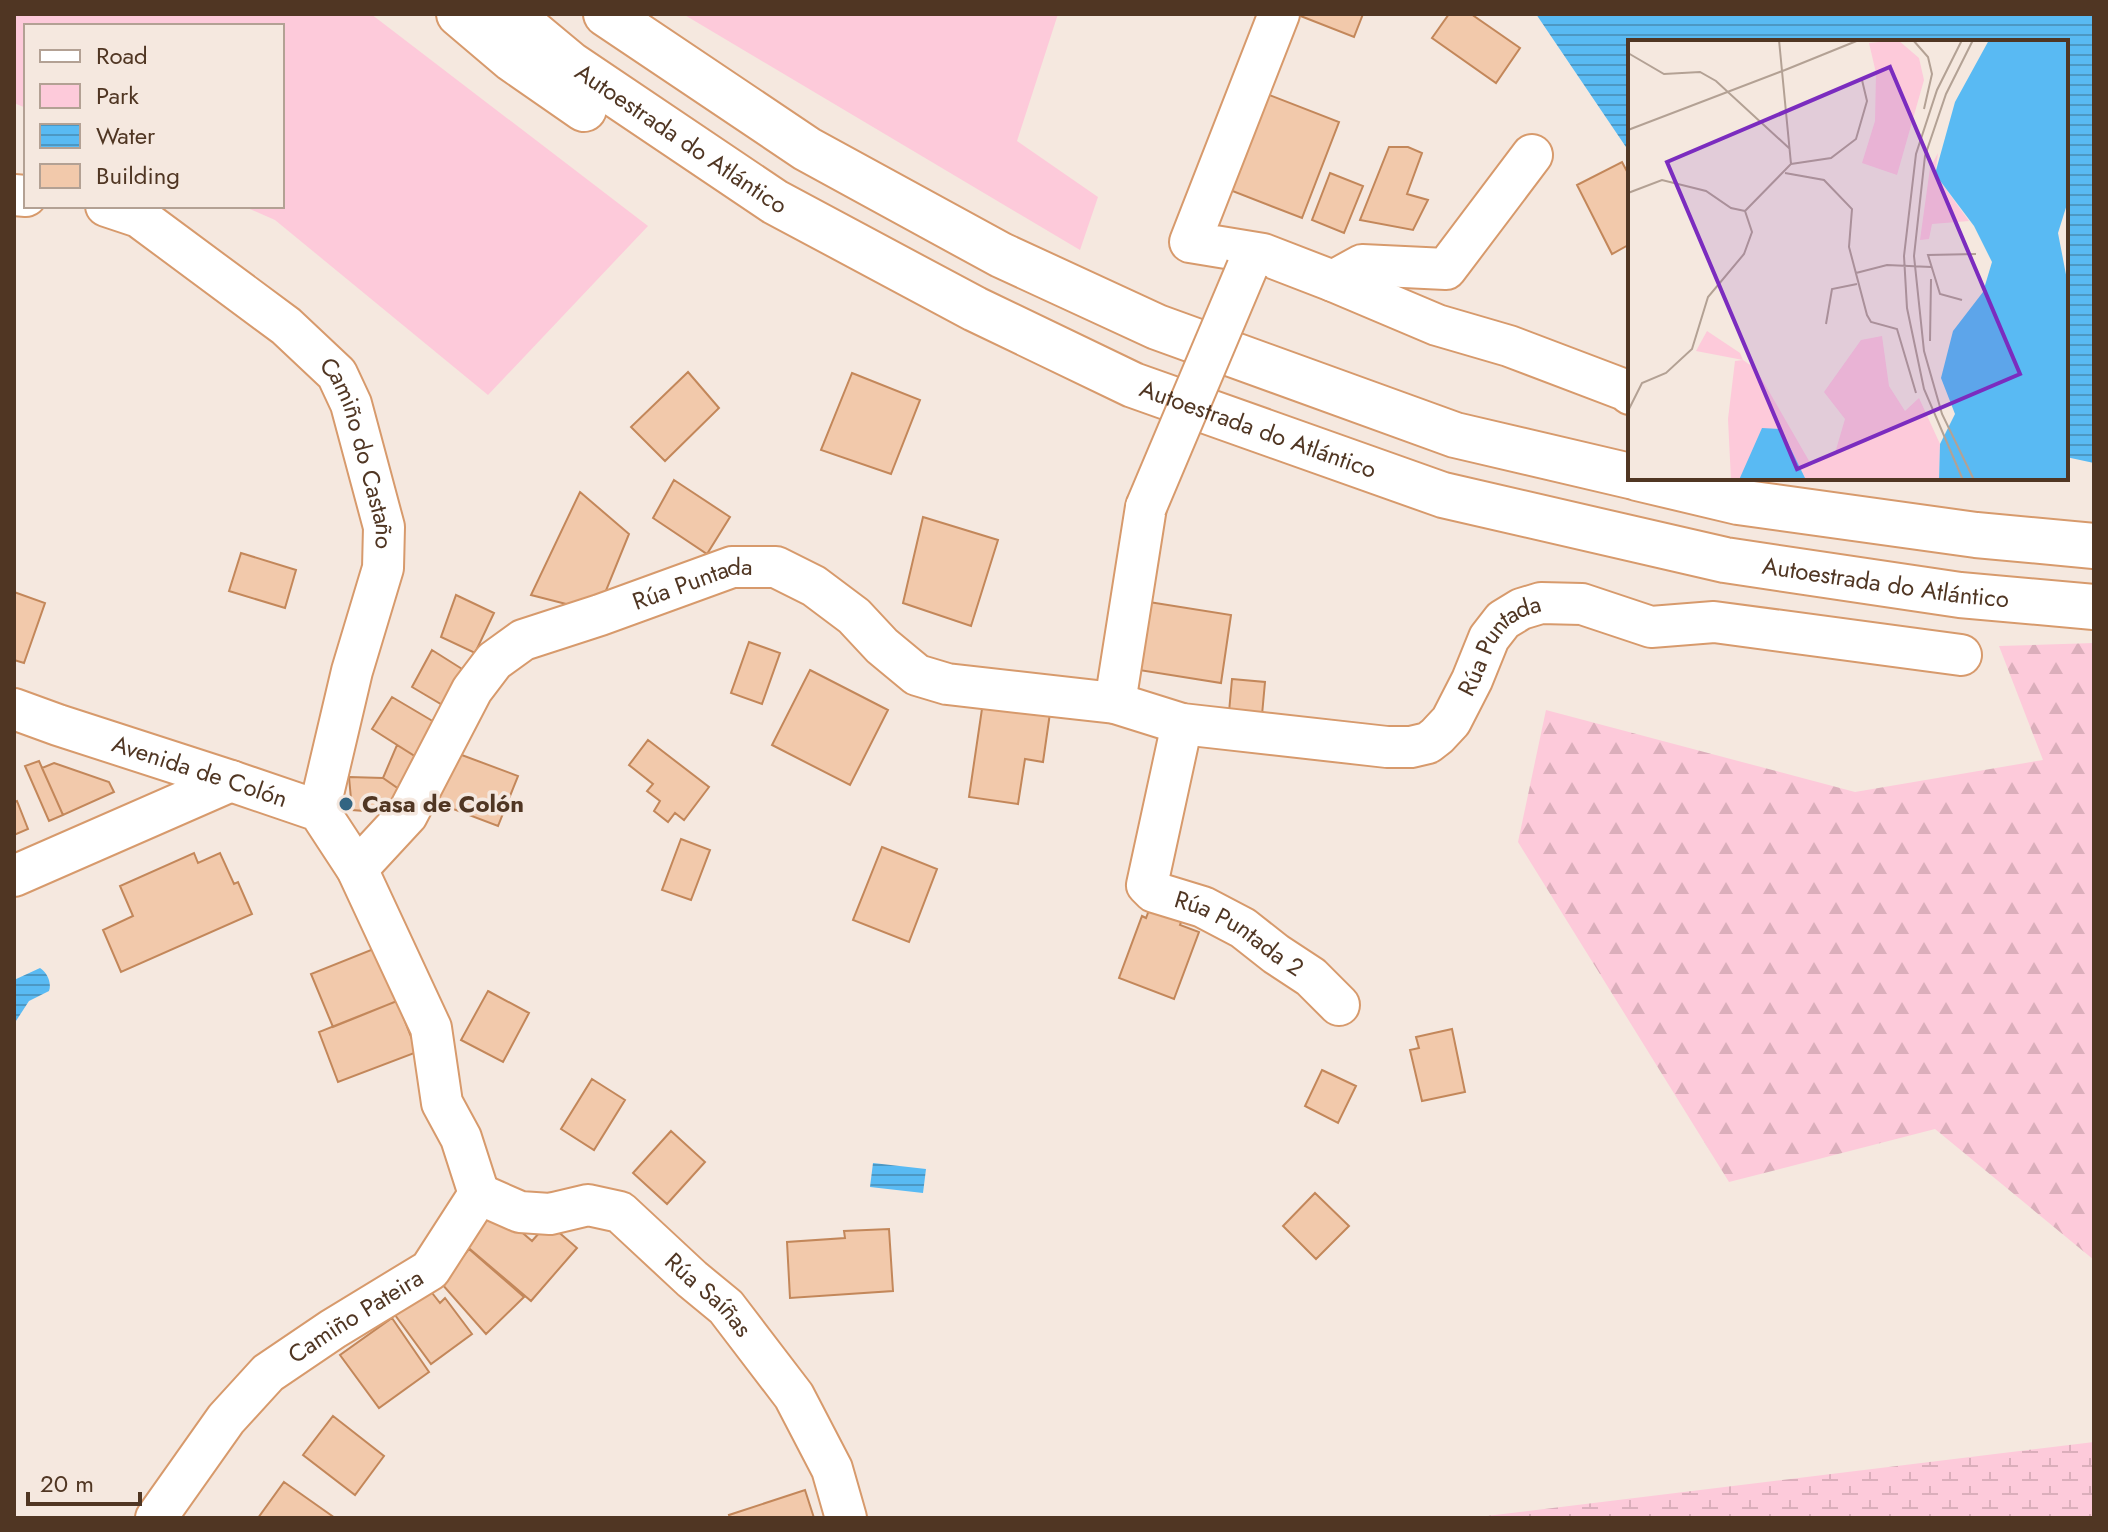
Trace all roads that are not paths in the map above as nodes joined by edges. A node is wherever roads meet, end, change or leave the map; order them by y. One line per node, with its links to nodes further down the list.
1 (459, 14): 6 (highway)
2 (510, 14): 6 (highway, Autoestrada do Atlántico)
3 (606, 14): 11 (highway)
4 (1279, 14): 8 (street)
5 (1532, 155): 9 (street)
6 (775, 202): 14 (highway, Autoestrada do Atlántico)
7 (112, 208): 20 (street, Camiño do Castaño)
8 (1255, 261): 9 (street); 16 (street, bridge)
9 (1333, 281): 10 (street)
10 (1628, 392)
11 (1628, 476)
12 (1645, 480): 13 (highway)
13 (2094, 546)
14 (2094, 607)
15 (1961, 655): 18 (street, Rúa Puntada)
16 (1115, 703): 18 (street, Rúa Puntada); 21 (street, Rúa Puntada)
17 (14, 709): 19 (street, Avenida de Colón)
18 (1182, 724): 23 (street, Rúa Puntada 2)
19 (231, 781): 20 (street, Avenida de Colón); 22 (street)
20 (319, 811): 21 (street, Avenida de Colón)
21 (357, 869): 24 (street)
22 (14, 876)
23 (1339, 1005)
24 (479, 1194): 25 (street, Camiño Pateira); 26 (street, Rúa Saíñas)
25 (156, 1518)
26 (846, 1518)

